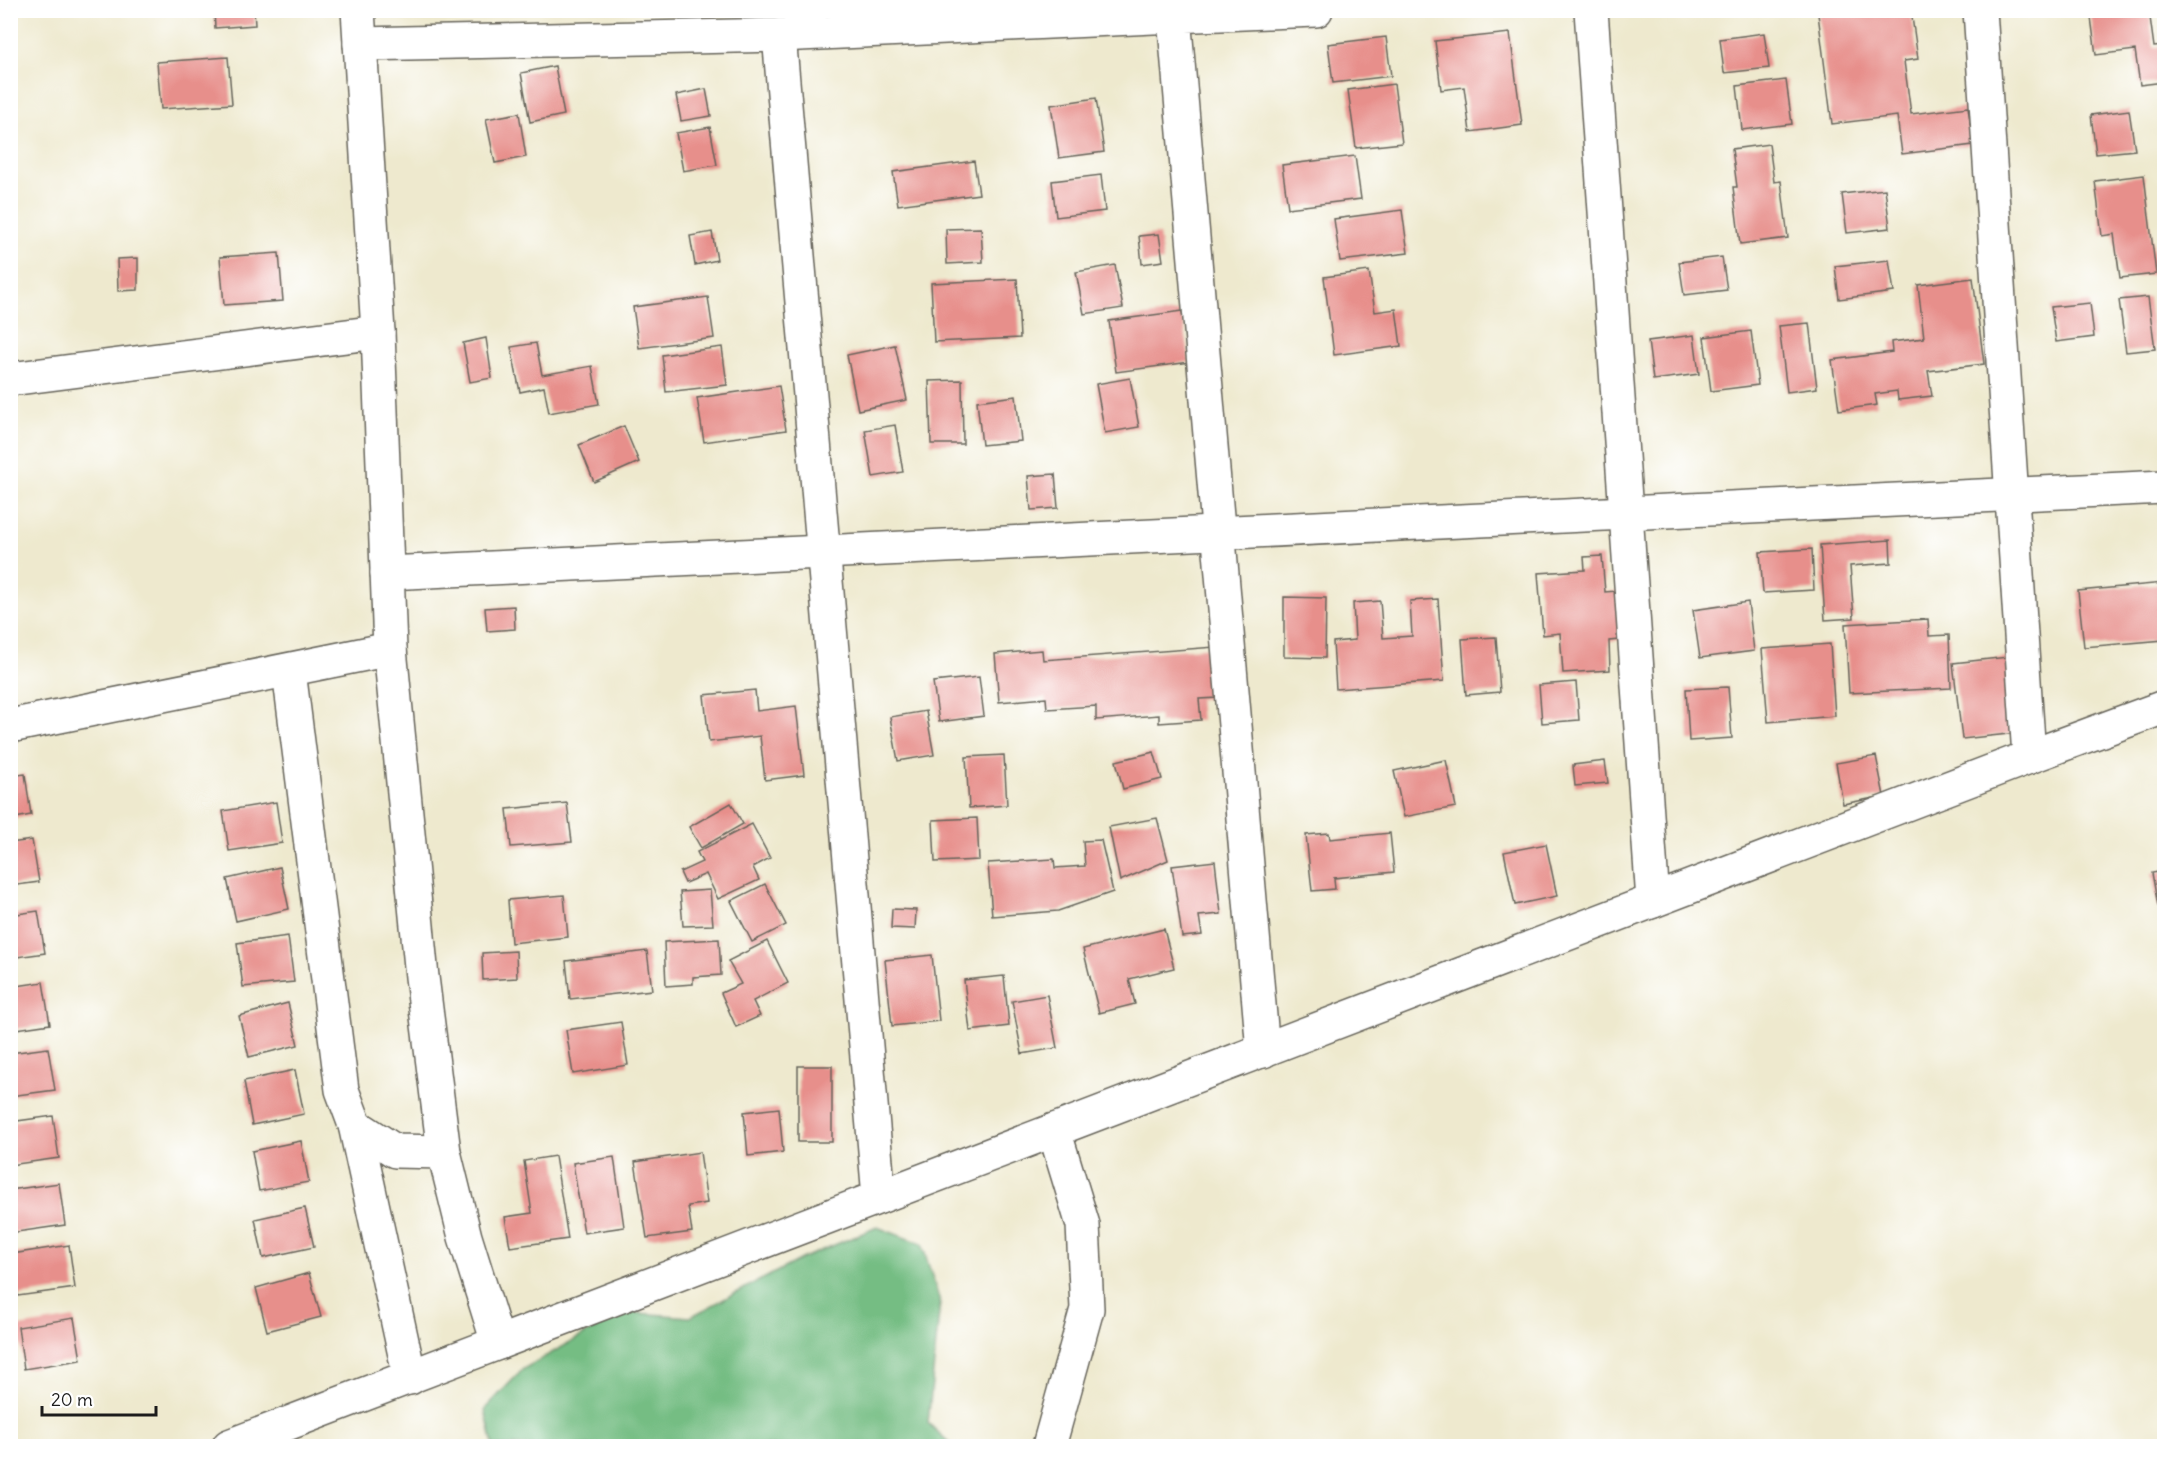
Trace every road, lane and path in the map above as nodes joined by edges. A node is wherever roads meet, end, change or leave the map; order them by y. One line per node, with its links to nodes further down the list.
1 (358, 10): 7 (street)
2 (1316, 10): 5 (street)
3 (1591, 10): 12 (street)
4 (1980, 10): 11 (street)
5 (1174, 16): 6 (street); 13 (street)
6 (779, 34): 7 (street); 14 (street)
7 (360, 44): 8 (street)
8 (378, 332): 9 (street); 15 (street)
9 (10, 379)
10 (2164, 487): 11 (street)
11 (2012, 495): 12 (street); 20 (street)
12 (1626, 513): 13 (street); 21 (street)
13 (1218, 533): 14 (street); 22 (street)
14 (823, 552): 15 (street); 26 (street)
15 (387, 573): 16 (street)
16 (390, 649): 17 (street); 25 (street)
17 (289, 671): 19 (street); 23 (street)
18 (2164, 707): 20 (street)
19 (10, 726)
20 (2029, 757): 21 (street)
21 (1653, 901): 22 (street)
22 (1263, 1051): 24 (street)
23 (355, 1125): 25 (street); 28 (street)
24 (1054, 1130): 26 (street); 30 (street)
25 (444, 1152): 27 (street)
26 (879, 1197): 27 (street)
27 (498, 1343): 28 (street)
28 (410, 1377): 29 (street)
29 (229, 1446)
30 (1049, 1446)

